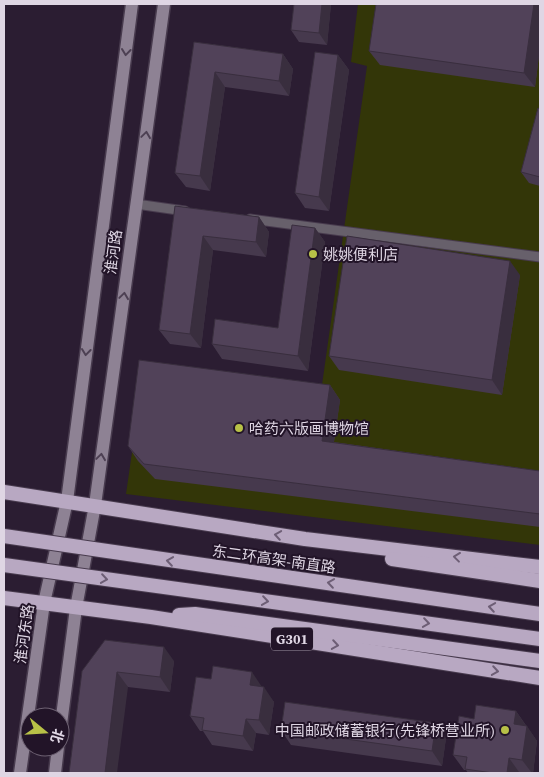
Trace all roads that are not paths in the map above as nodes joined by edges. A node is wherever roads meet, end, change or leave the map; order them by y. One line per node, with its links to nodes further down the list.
1 (132, 4): 8 (main road, 淮河路, one-way to 8)
2 (164, 4): 3 (main road, 淮河路, one-way to 2)
3 (136, 204): 4 (lane); 9 (main road, 淮河路, one-way to 3)
4 (195, 212)
5 (244, 218): 6 (lane)
6 (540, 257)
7 (4, 492): 8 (highway)
8 (67, 501): 9 (highway); 16 (main road, 淮河东路)
9 (95, 505): 11 (highway, one-way to 9); 17 (main road)
10 (4, 536): 18 (highway, 东二环高架-南直路, one-way to 10, bridge)
11 (306, 540): 13 (highway, one-way to 11); 14 (highway)
12 (4, 565): 20 (highway, one-way to 20, bridge)
13 (540, 567)
14 (540, 581)
15 (4, 598): 16 (highway, G301)
16 (44, 603): 17 (highway, G301); 25 (main road, 淮河东路)
17 (76, 608): 19 (highway, G301); 23 (main road)
18 (540, 614)
19 (151, 617): 21 (highway); 22 (highway, G301, one-way to 22)
20 (540, 639)
21 (540, 661)
22 (540, 678)
23 (63, 707)
24 (57, 757): 26 (main road)
25 (20, 773)
26 (55, 773)

